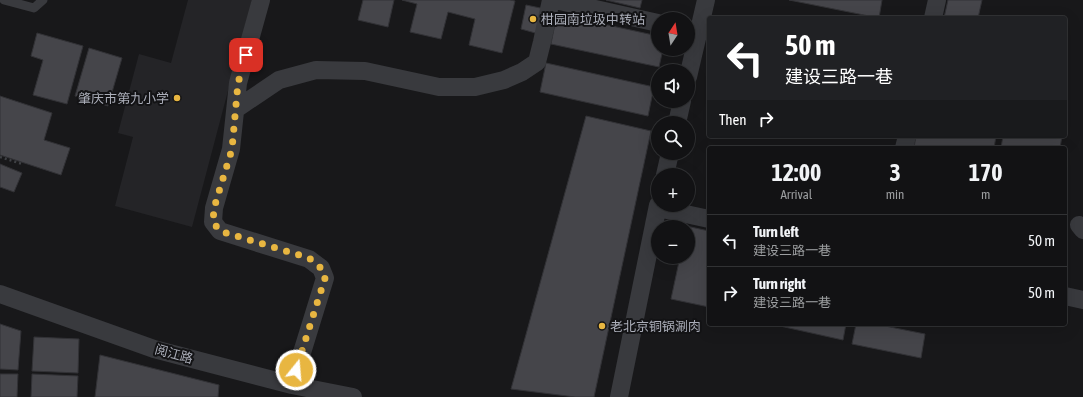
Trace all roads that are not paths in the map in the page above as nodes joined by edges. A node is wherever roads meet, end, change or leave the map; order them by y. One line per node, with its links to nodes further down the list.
1 (4, 0): 2 (lane)
2 (43, 0)
3 (261, 0): 11 (street)
4 (551, 0): 11 (street)
5 (555, 0): 9 (street)
6 (706, 0): 10 (street)
7 (937, 0): 8 (street)
8 (933, 16)
9 (651, 22)
10 (695, 27)
11 (236, 109): 18 (street)
12 (657, 212): 20 (street)
13 (682, 212): 14 (street)
14 (707, 218)
15 (0, 294): 18 (street, 阅江路)
16 (1067, 296): 17 (street)
17 (1083, 300)
18 (292, 385): 19 (street, 阅江路)
19 (353, 397)
20 (619, 397)

